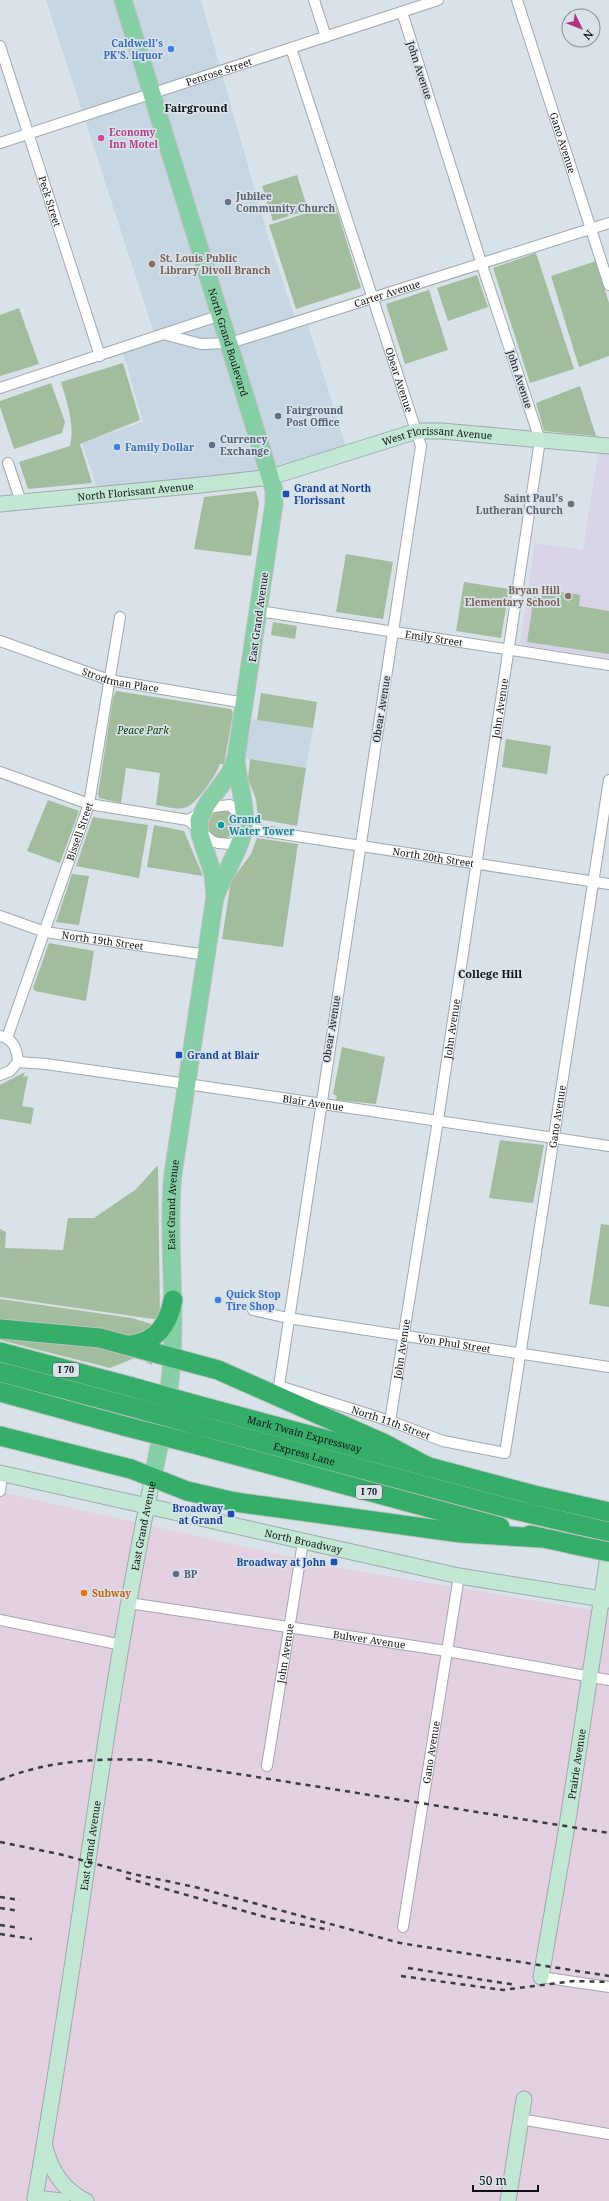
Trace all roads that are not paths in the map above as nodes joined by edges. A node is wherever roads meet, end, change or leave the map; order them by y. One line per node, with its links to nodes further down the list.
1 (123, 0): 9 (main road, North Grand Boulevard)
2 (314, 0): 6 (street)
3 (438, 0): 5 (street, Penrose Street)
4 (517, 0): 13 (street, Gano Avenue)
5 (402, 12): 6 (street, Penrose Street); 14 (street, John Avenue)
6 (326, 37): 8 (street, Penrose Street)
7 (0, 46): 10 (street, Peck Street)
8 (291, 48): 9 (street, Penrose Street); 16 (street, Obear Avenue)
9 (152, 94): 10 (street, Penrose Street); 17 (main road, North Grand Boulevard)
10 (28, 134): 11 (street, Penrose Street); 20 (street, Peck Street)
11 (0, 143)
12 (609, 223): 13 (street, Carter Avenue)
13 (591, 229): 14 (street, Carter Avenue); 15 (street, Gano Avenue)
14 (481, 262): 16 (street, Carter Avenue); 23 (street, John Avenue)
15 (609, 285)
16 (372, 298): 19 (street, Carter Avenue); 22 (street, Obear Avenue)
17 (221, 315): 18 (street); 19 (main road, North Grand Boulevard)
18 (163, 334): 19 (street, Carter Avenue); 20 (street)
19 (230, 344): 26 (main road, North Grand Boulevard)
20 (100, 356): 21 (street)
21 (0, 388)
22 (417, 431): 23 (main road, West Florissant Avenue); 26 (main road, West Florissant Avenue); 31 (street, Obear Avenue)
23 (540, 440): 24 (main road, West Florissant Avenue); 33 (street, John Avenue)
24 (609, 446)
25 (8, 463): 27 (street)
26 (271, 477): 27 (main road, North Florissant Avenue); 29 (main road, East Grand Avenue)
27 (21, 502): 28 (main road, North Florissant Avenue)
28 (0, 504)
29 (259, 611): 31 (street, Emily Street); 36 (main road, East Grand Avenue)
30 (120, 617): 35 (street, Bissell Street)
31 (394, 631): 33 (street, Emily Street); 45 (street, Obear Avenue)
32 (0, 641): 35 (street, Strodtman Place)
33 (509, 648): 34 (street, Emily Street); 46 (street, John Avenue)
34 (609, 665)
35 (109, 680): 36 (street, Strodtman Place); 40 (street, Bissell Street)
36 (245, 703): 37 (main road, East Grand Avenue)
37 (236, 758): 41 (main road, East Grand Avenue); 42 (main road, East Grand Avenue)
38 (0, 772): 40 (street, North 20th Street)
39 (609, 780): 47 (street, Gano Avenue)
40 (90, 804): 41 (street, North 20th Street); 51 (street, Bissell Street)
41 (196, 820): 42 (street, North 20th Street); 44 (street); 49 (main road, East Grand Avenue)
42 (244, 820): 43 (street, North 20th Street); 44 (main road, East Grand Avenue)
43 (257, 830): 44 (street); 45 (street, North 20th Street)
44 (242, 838): 49 (main road, East Grand Avenue)
45 (360, 846): 46 (street, North 20th Street); 57 (street, Obear Avenue)
46 (477, 864): 47 (street, North 20th Street); 58 (street, John Avenue)
47 (593, 882): 48 (street, North 20th Street); 59 (street, Gano Avenue)
48 (609, 884)
49 (215, 896): 52 (main road, East Grand Avenue)
50 (0, 916): 51 (street, North 19th Street)
51 (45, 932): 52 (street, North 19th Street); 53 (street, Bissell Street)
52 (206, 955): 56 (main road, East Grand Avenue)
53 (3, 1037): 54 (street)
54 (18, 1062): 55 (street); 56 (street, Blair Avenue)
55 (0, 1076)
56 (187, 1084): 57 (street, Blair Avenue); 61 (main road, East Grand Avenue)
57 (320, 1103): 58 (street, Blair Avenue); 63 (street, Obear Avenue)
58 (438, 1120): 59 (street, Blair Avenue); 65 (street, John Avenue)
59 (554, 1138): 60 (street, Blair Avenue); 68 (street, Gano Avenue)
60 (609, 1146)
61 (173, 1300): 66 (highway); 69 (main road, East Grand Avenue)
62 (253, 1310): 63 (street, Von Phul Street)
63 (288, 1318): 65 (street, Von Phul Street); 72 (street, Obear Avenue)
64 (0, 1329): 66 (highway)
65 (404, 1334): 68 (street, Von Phul Street); 74 (street, John Avenue)
66 (130, 1345): 69 (highway)
67 (0, 1352): 77 (highway, Mark Twain Expressway / I 70, bridge)
68 (522, 1353): 70 (street, Von Phul Street); 76 (street, Gano Avenue)
69 (172, 1356): 77 (highway); 79 (main road, East Grand Avenue)
70 (609, 1367)
71 (0, 1372): 83 (highway, Express Lane, bridge)
72 (279, 1386): 74 (street, North 11th Street)
73 (0, 1392): 84 (highway, I 70, bridge)
74 (390, 1421): 76 (street, North 11th Street)
75 (0, 1436): 79 (highway)
76 (505, 1453)
77 (428, 1467): 82 (highway, Mark Twain Expressway / I 70)
78 (1, 1473): 80 (street); 81 (main road, North Broadway)
79 (153, 1476): 81 (main road, East Grand Avenue); 84 (highway)
80 (0, 1491)
81 (147, 1507): 85 (main road, North Broadway); 89 (main road, East Grand Avenue)
82 (609, 1512)
83 (609, 1532)
84 (541, 1538): 86 (highway, I 70, bridge)
85 (303, 1542): 87 (main road, North Broadway); 91 (street, John Avenue)
86 (609, 1551): 88 (main road, Prairie Avenue)
87 (459, 1576): 88 (main road, North Broadway); 93 (street, Gano Avenue)
88 (605, 1599): 94 (main road, Prairie Avenue)
89 (129, 1603): 91 (street, Bulwer Avenue); 92 (main road, East Grand Avenue)
90 (0, 1620): 92 (street)
91 (289, 1628): 93 (street, Bulwer Avenue); 96 (street, John Avenue)
92 (122, 1645): 103 (main road, East Grand Avenue)
93 (447, 1651): 94 (street, Bulwer Avenue); 97 (street, Gano Avenue)
94 (588, 1677): 95 (street, Bulwer Avenue); 98 (main road, Prairie Avenue)
95 (609, 1680)
96 (267, 1766)
97 (403, 1927)
98 (541, 1977): 99 (street)
99 (609, 1987)
100 (524, 2100): 101 (main road)
101 (520, 2119): 102 (street); 107 (main road)
102 (609, 2134)
103 (44, 2145): 104 (main road, East Grand Avenue); 106 (main road)
104 (35, 2199): 105 (main road)
105 (62, 2201)
106 (86, 2201)
107 (508, 2201)

